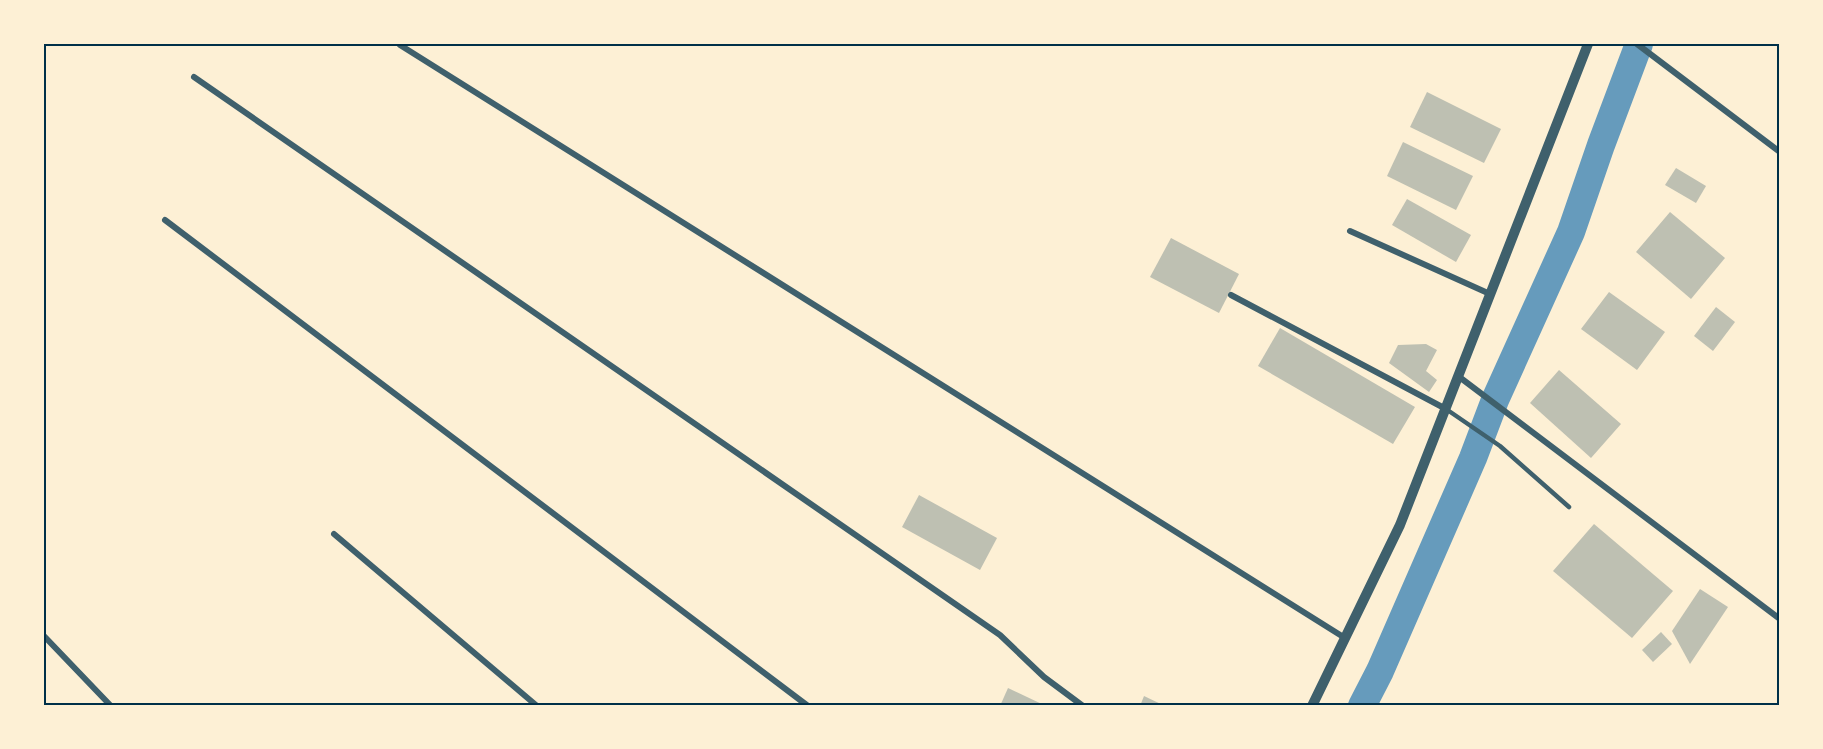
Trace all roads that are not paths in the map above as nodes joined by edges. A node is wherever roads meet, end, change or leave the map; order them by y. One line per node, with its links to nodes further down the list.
1 (1588, 44): 8 (street)
2 (1637, 44): 5 (street)
3 (400, 45): 16 (street)
4 (194, 77): 20 (street)
5 (1779, 152)
6 (165, 220): 19 (street)
7 (1350, 231): 8 (street)
8 (1490, 294): 10 (street)
9 (1231, 296): 11 (street)
10 (1458, 376): 11 (street); 14 (street)
11 (1446, 409): 12 (lane); 16 (street)
12 (1569, 507)
13 (334, 534): 18 (street)
14 (1779, 619)
15 (44, 636): 17 (street)
16 (1345, 638): 21 (street)
17 (111, 705)
18 (537, 705)
19 (808, 705)
20 (1083, 705)
21 (1312, 705)

